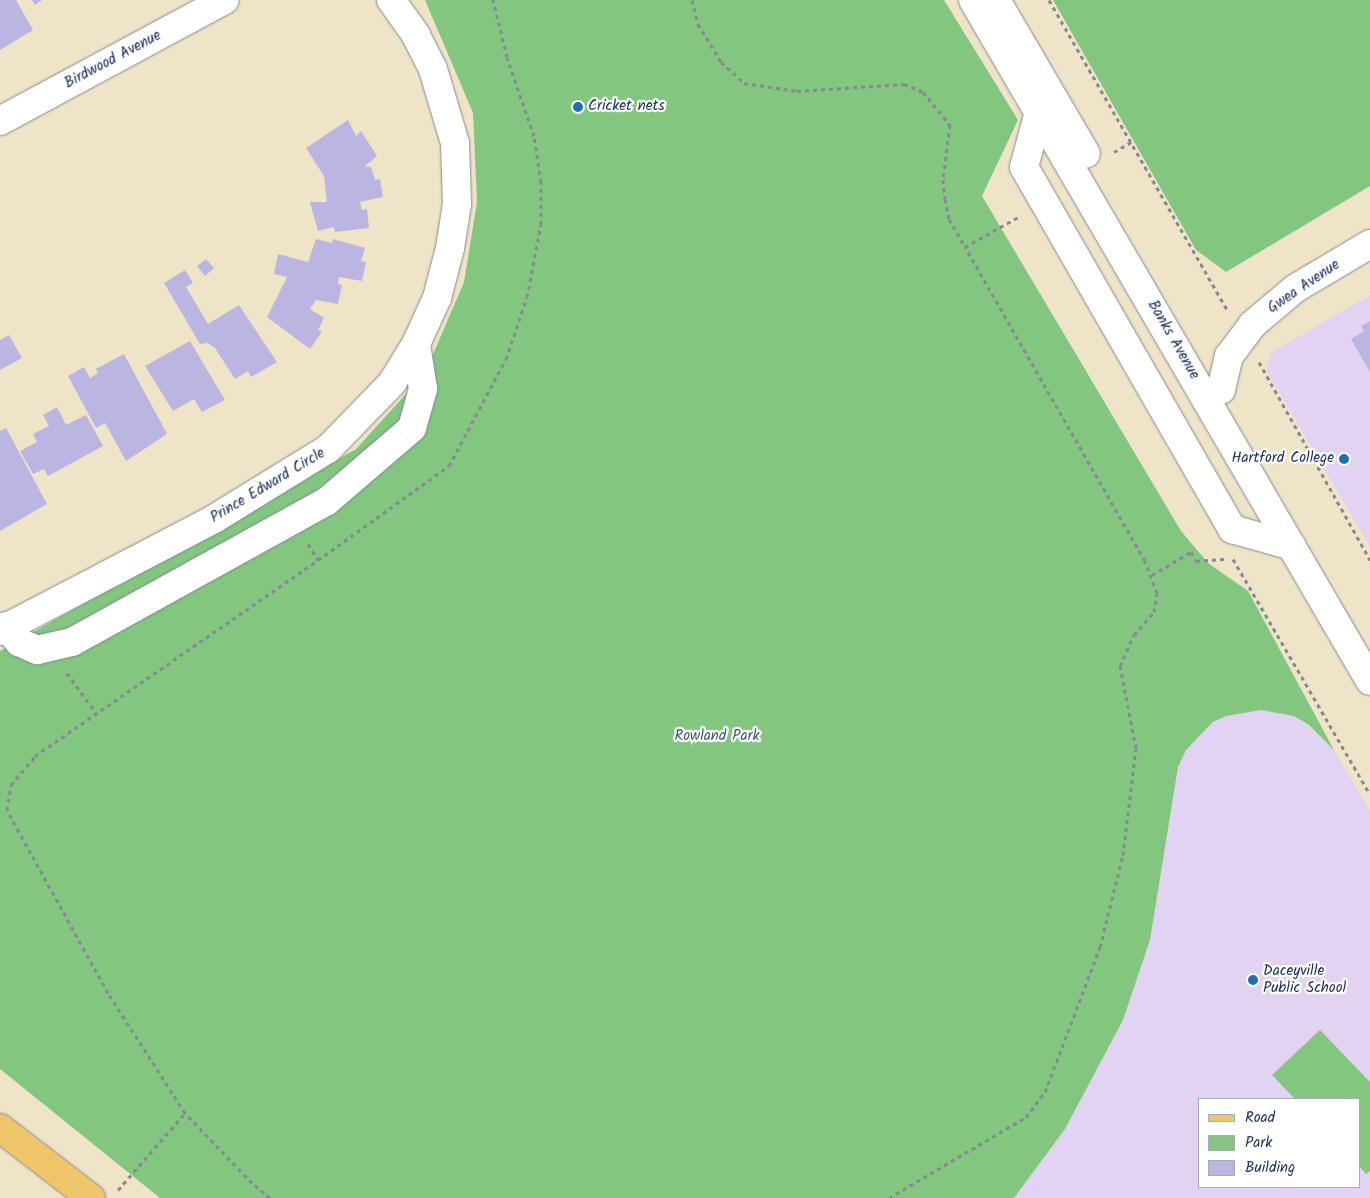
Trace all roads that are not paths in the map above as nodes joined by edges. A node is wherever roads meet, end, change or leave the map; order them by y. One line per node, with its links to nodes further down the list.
1 (225, 0): 6 (street, Birdwood Avenue)
2 (391, 0): 8 (street, Prince Edward Circle)
3 (973, 0): 5 (street, Banks Avenue)
4 (996, 0): 9 (street, Banks Avenue)
5 (1039, 112): 10 (street, Banks Avenue); 10 (street)
6 (0, 121)
7 (1370, 244): 9 (street, Gwea Avenue)
8 (416, 344): 11 (street, Prince Edward Circle); 11 (street)
9 (1222, 390): 12 (street, Banks Avenue)
10 (1292, 546): 13 (street, Banks Avenue)
11 (3, 628)
12 (1370, 649)
13 (1370, 681)
14 (0, 1128): 15 (main road)
15 (104, 1195)

